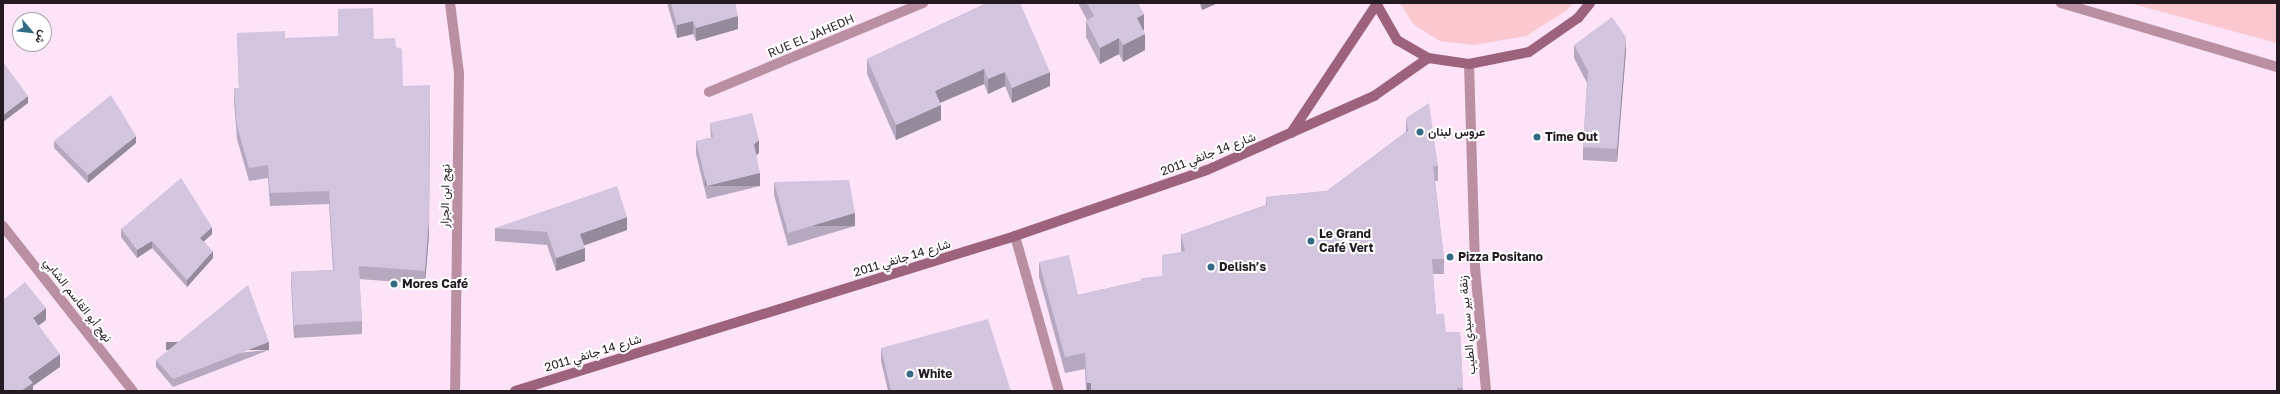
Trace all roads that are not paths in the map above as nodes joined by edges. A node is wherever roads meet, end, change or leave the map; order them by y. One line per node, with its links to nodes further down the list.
1 (450, 3): 14 (street, نهج ابن الجزار)
2 (923, 3): 9 (street, RUE EL JAHEDH)
3 (1590, 3): 7 (main road)
4 (2061, 3): 8 (street)
5 (1376, 4): 6 (main road); 10 (main road)
6 (1428, 58): 7 (main road); 10 (main road, شارع 14 جانفي 2011)
7 (1469, 64): 17 (street, زنقة بير سيدي الطيب)
8 (2277, 67)
9 (709, 92)
10 (1291, 133): 12 (main road, شارع 14 جانفي 2011)
11 (3, 226): 13 (street, نهج أبو القاسم الشابي)
12 (1014, 236): 15 (main road, شارع 14 جانفي 2011); 16 (street)
13 (133, 391)
14 (455, 391)
15 (515, 391)
16 (1059, 391)
17 (1486, 391)

